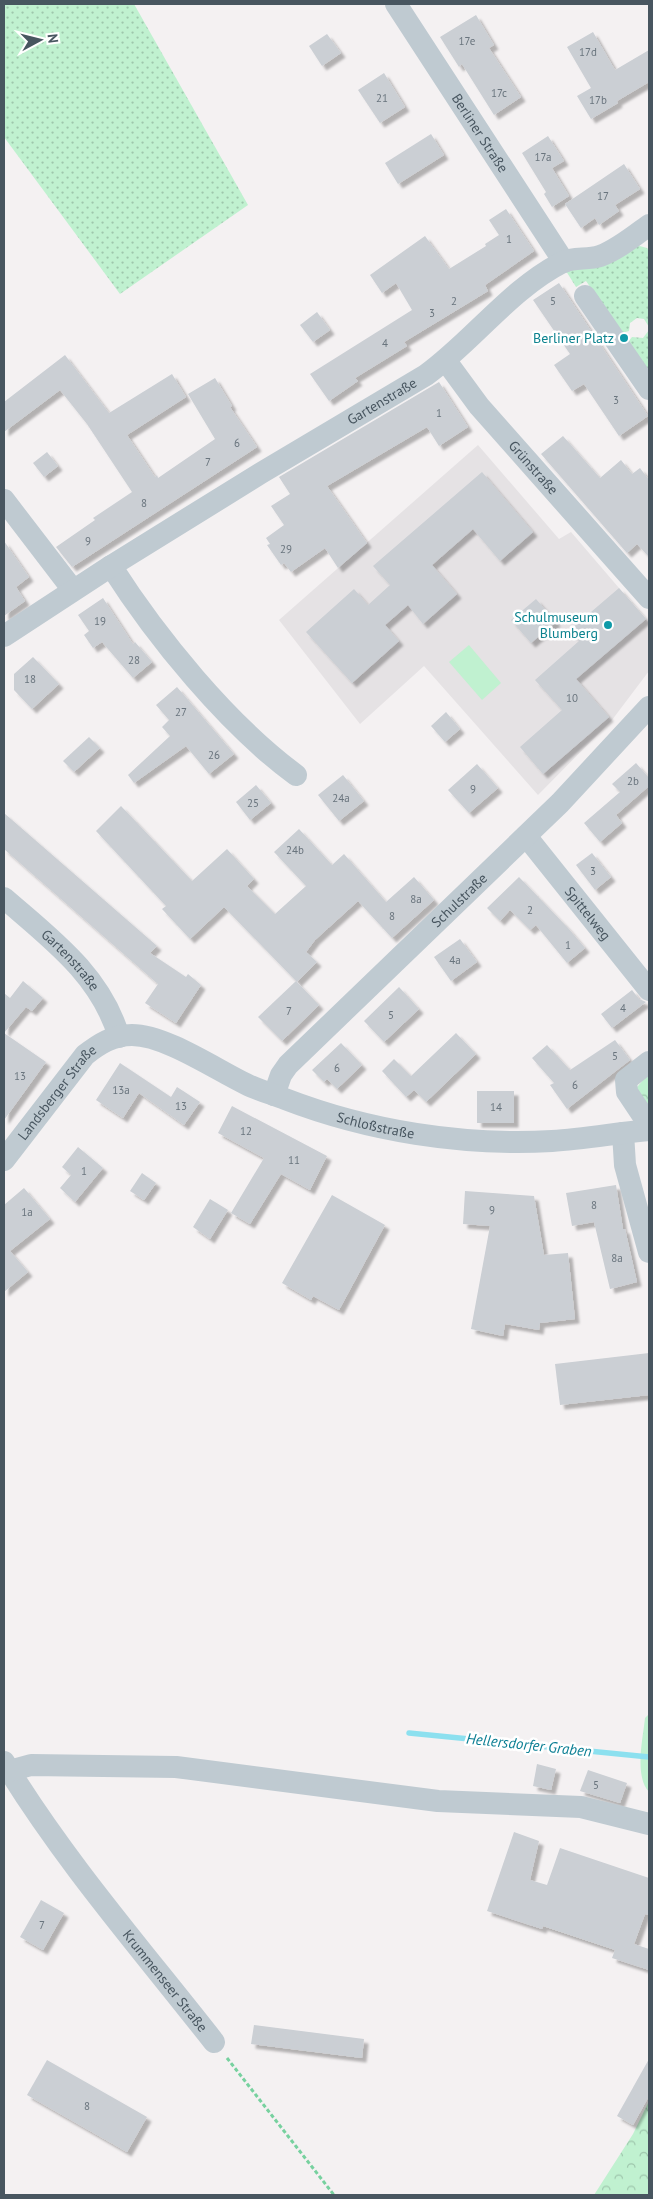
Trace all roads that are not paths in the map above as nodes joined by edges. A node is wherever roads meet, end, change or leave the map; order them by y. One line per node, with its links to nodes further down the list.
1 (396, 4): 3 (street, Berliner Straße)
2 (647, 231): 3 (street, Gartenstraße)
3 (564, 262): 5 (street, Gartenstraße)
4 (585, 296): 6 (street)
5 (446, 360): 8 (street, Gartenstraße); 10 (street, Grünstraße)
6 (649, 388)
7 (4, 500): 9 (street)
8 (111, 566): 9 (street, Gartenstraße); 13 (street)
9 (73, 590): 11 (street, Gartenstraße)
10 (649, 598)
11 (4, 636)
12 (649, 707): 14 (street, Schulstraße)
13 (296, 775)
14 (526, 836): 16 (street, Spittelweg); 19 (street, Schulstraße)
15 (4, 898): 17 (street, Gartenstraße)
16 (649, 990)
17 (119, 1036): 19 (street, Schloßstraße); 23 (street, Landsberger Straße)
18 (649, 1062): 20 (street)
19 (274, 1095): 22 (street, Schloßstraße)
20 (649, 1125)
21 (649, 1130): 22 (street, Schloßstraße)
22 (623, 1133): 24 (street)
23 (4, 1160)
24 (649, 1252)
25 (7, 1767): 26 (street); 27 (street, Krummenseer Straße)
26 (649, 1824)
27 (214, 2042)

